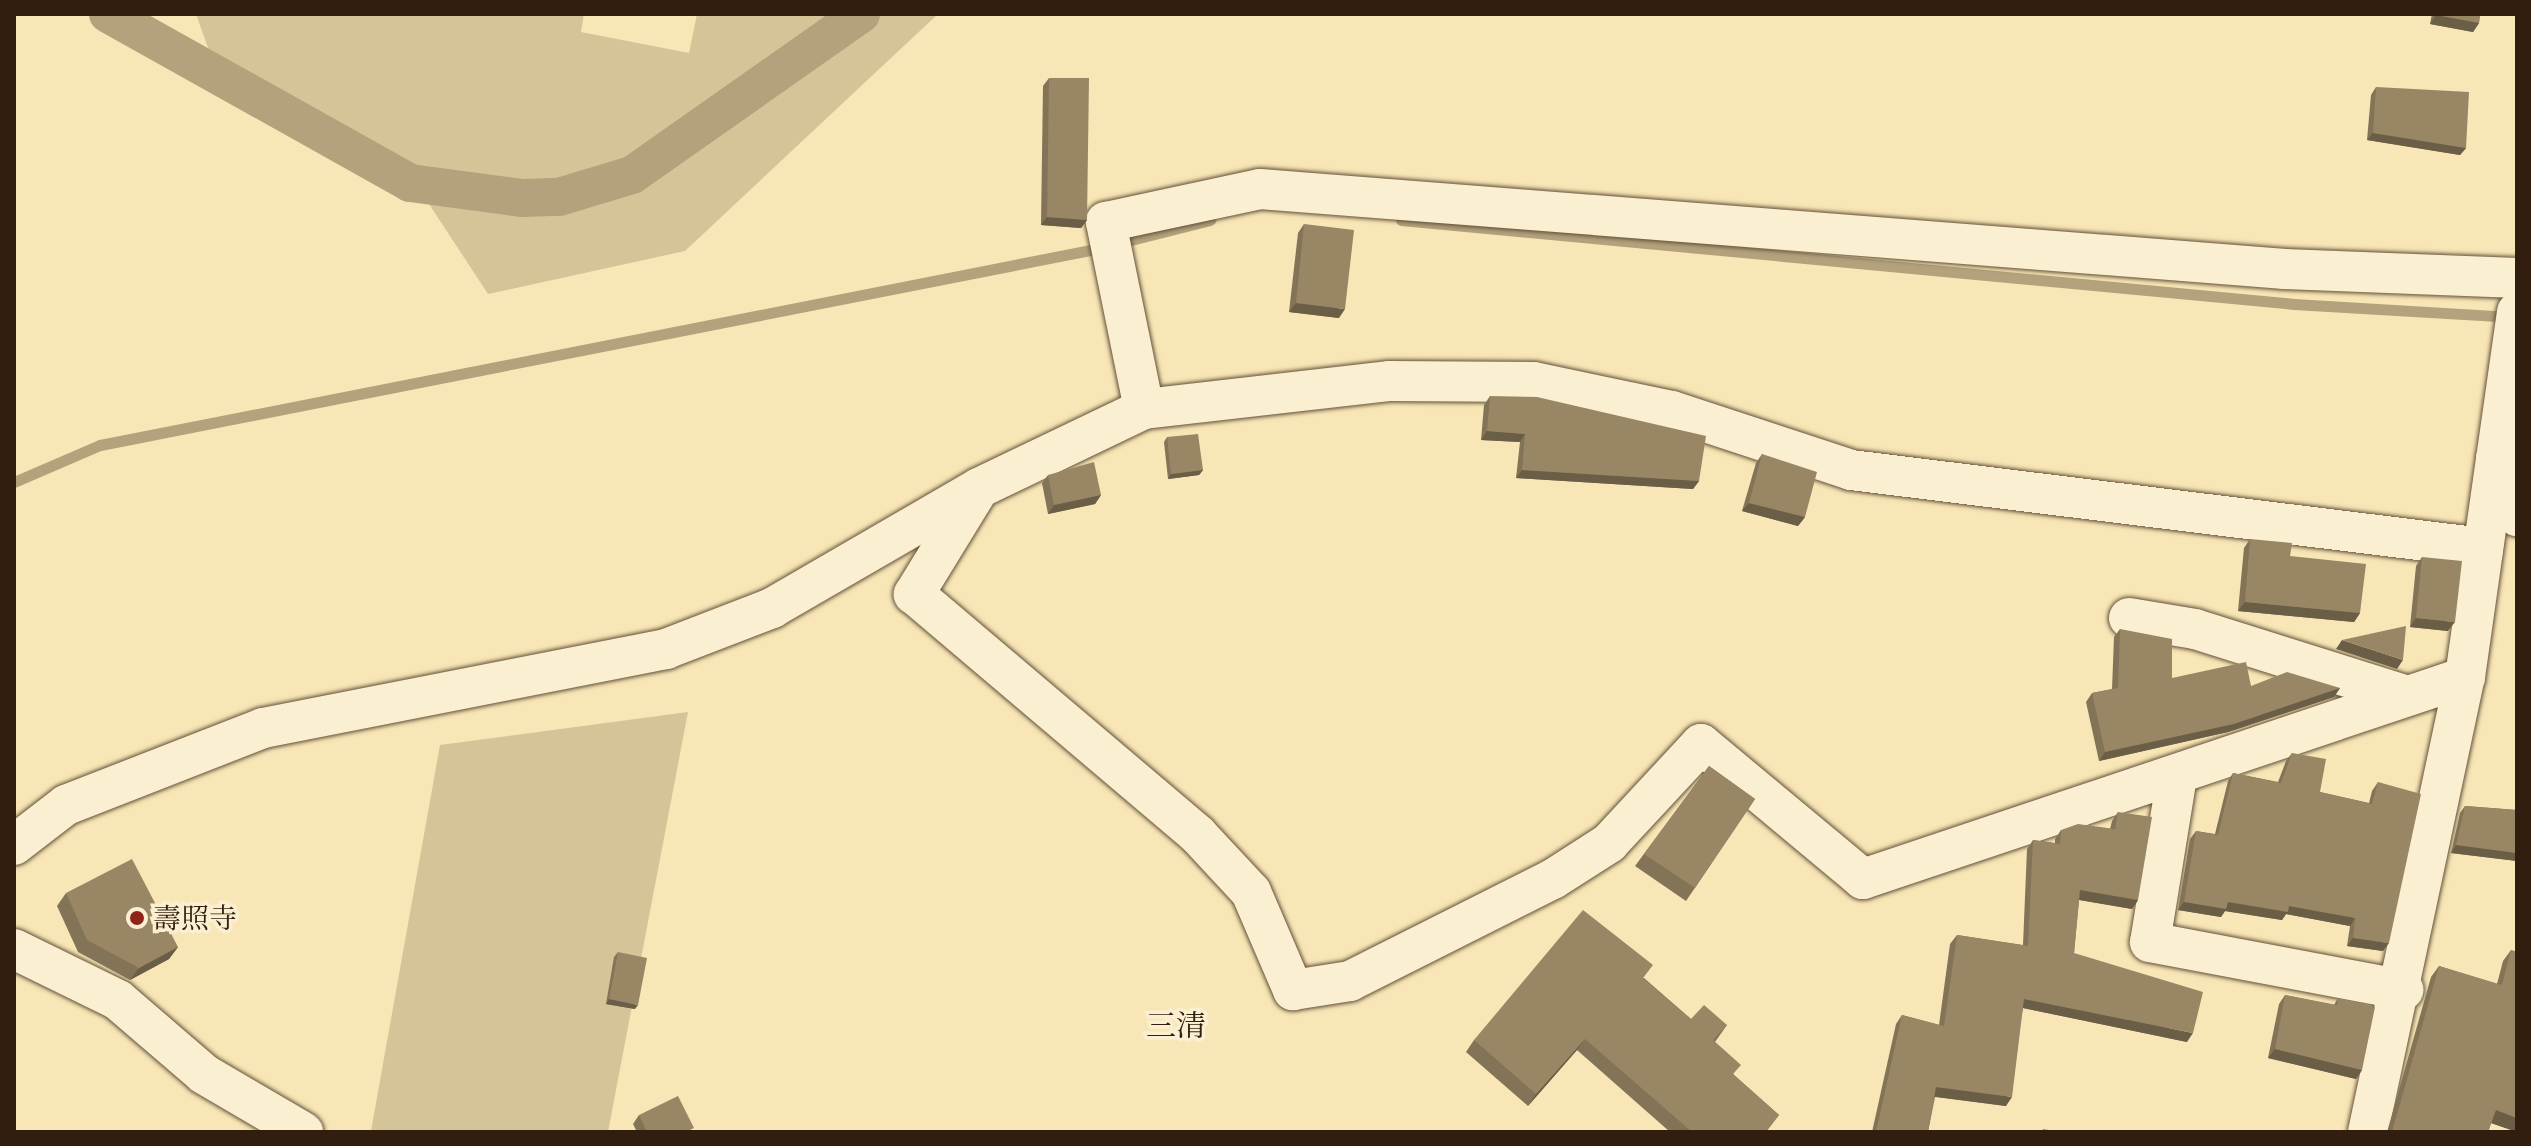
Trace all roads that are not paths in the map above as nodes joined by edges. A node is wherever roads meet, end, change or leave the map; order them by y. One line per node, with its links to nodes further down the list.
1 (2517, 278): 3 (street)
2 (2516, 320): 4 (street)
3 (1144, 409): 5 (street); 7 (street)
4 (2496, 459): 6 (street); 7 (street)
5 (979, 488): 11 (street); 12 (street)
6 (2517, 516)
7 (2483, 548): 9 (street)
8 (2129, 618): 10 (street)
9 (2465, 677): 10 (street); 14 (street)
10 (2404, 695): 11 (street)
11 (2177, 776): 14 (street)
12 (14, 845)
13 (14, 949): 15 (street)
14 (2403, 990): 16 (street)
15 (303, 1132)
16 (2368, 1132)

